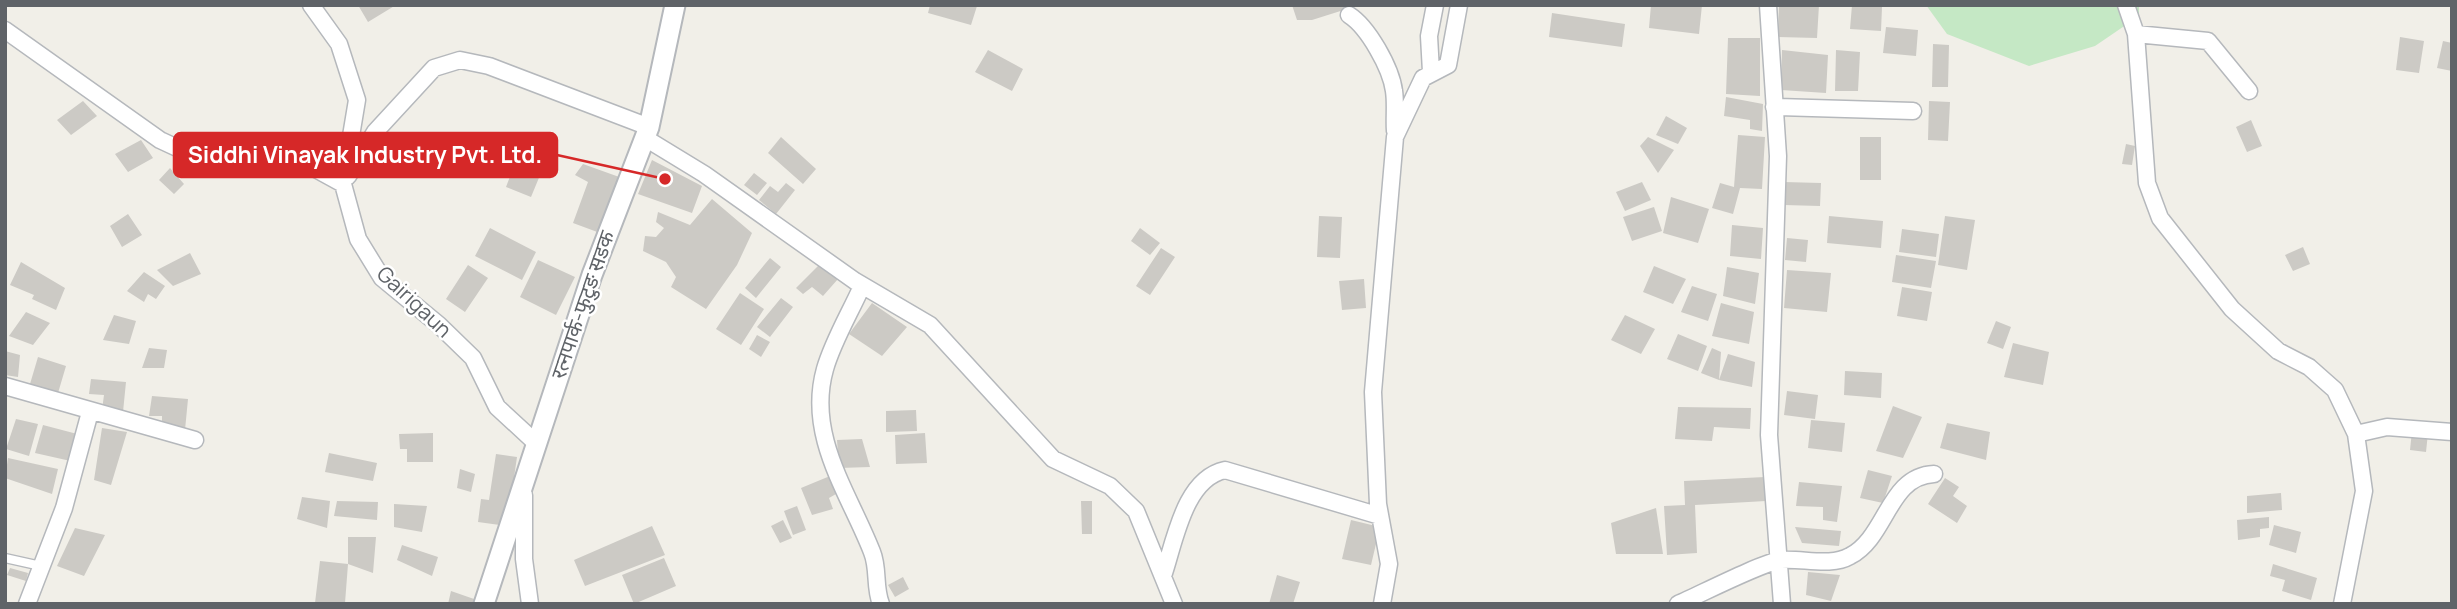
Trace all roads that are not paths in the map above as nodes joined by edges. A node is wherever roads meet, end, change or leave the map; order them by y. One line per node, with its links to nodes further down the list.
1 (311, 5): 16 (street)
2 (675, 5): 14 (street, रत्नपार्क-फुटुङ सडक)
3 (1435, 5): 10 (street)
4 (1459, 5): 10 (street)
5 (1768, 5): 12 (street)
6 (2126, 5): 9 (street)
7 (1349, 15): 15 (street)
8 (5, 30): 16 (street)
9 (2136, 34): 11 (street); 21 (street)
10 (1431, 72): 15 (street)
11 (2249, 92)
12 (1774, 107): 13 (street); 28 (street)
13 (1913, 111)
14 (647, 132): 16 (street); 17 (street); 23 (street, रत्नपार्क-फुटुङ सडक)
15 (1395, 136): 26 (street)
16 (343, 184): 23 (street, Gairigaun)
17 (862, 286): 30 (street); 34 (street)
18 (5, 386): 19 (street)
19 (90, 412): 22 (street); 29 (street)
20 (2452, 432): 21 (street)
21 (2356, 434): 39 (street)
22 (195, 440)
23 (536, 443): 25 (street, रत्नपार्क-फुटुङ सडक)
24 (1934, 474): 28 (street)
25 (523, 480): 32 (street, रत्नपार्क-फुटुङ सडक); 33 (street)
26 (1380, 516): 30 (street); 36 (street)
27 (5, 558): 29 (lane)
28 (1780, 560): 37 (street); 38 (street)
29 (41, 566): 31 (street)
30 (1163, 576): 35 (street)
31 (27, 604)
32 (484, 604)
33 (530, 604)
34 (881, 604)
35 (1174, 604)
36 (1382, 604)
37 (1678, 604)
38 (1782, 604)
39 (2342, 604)

